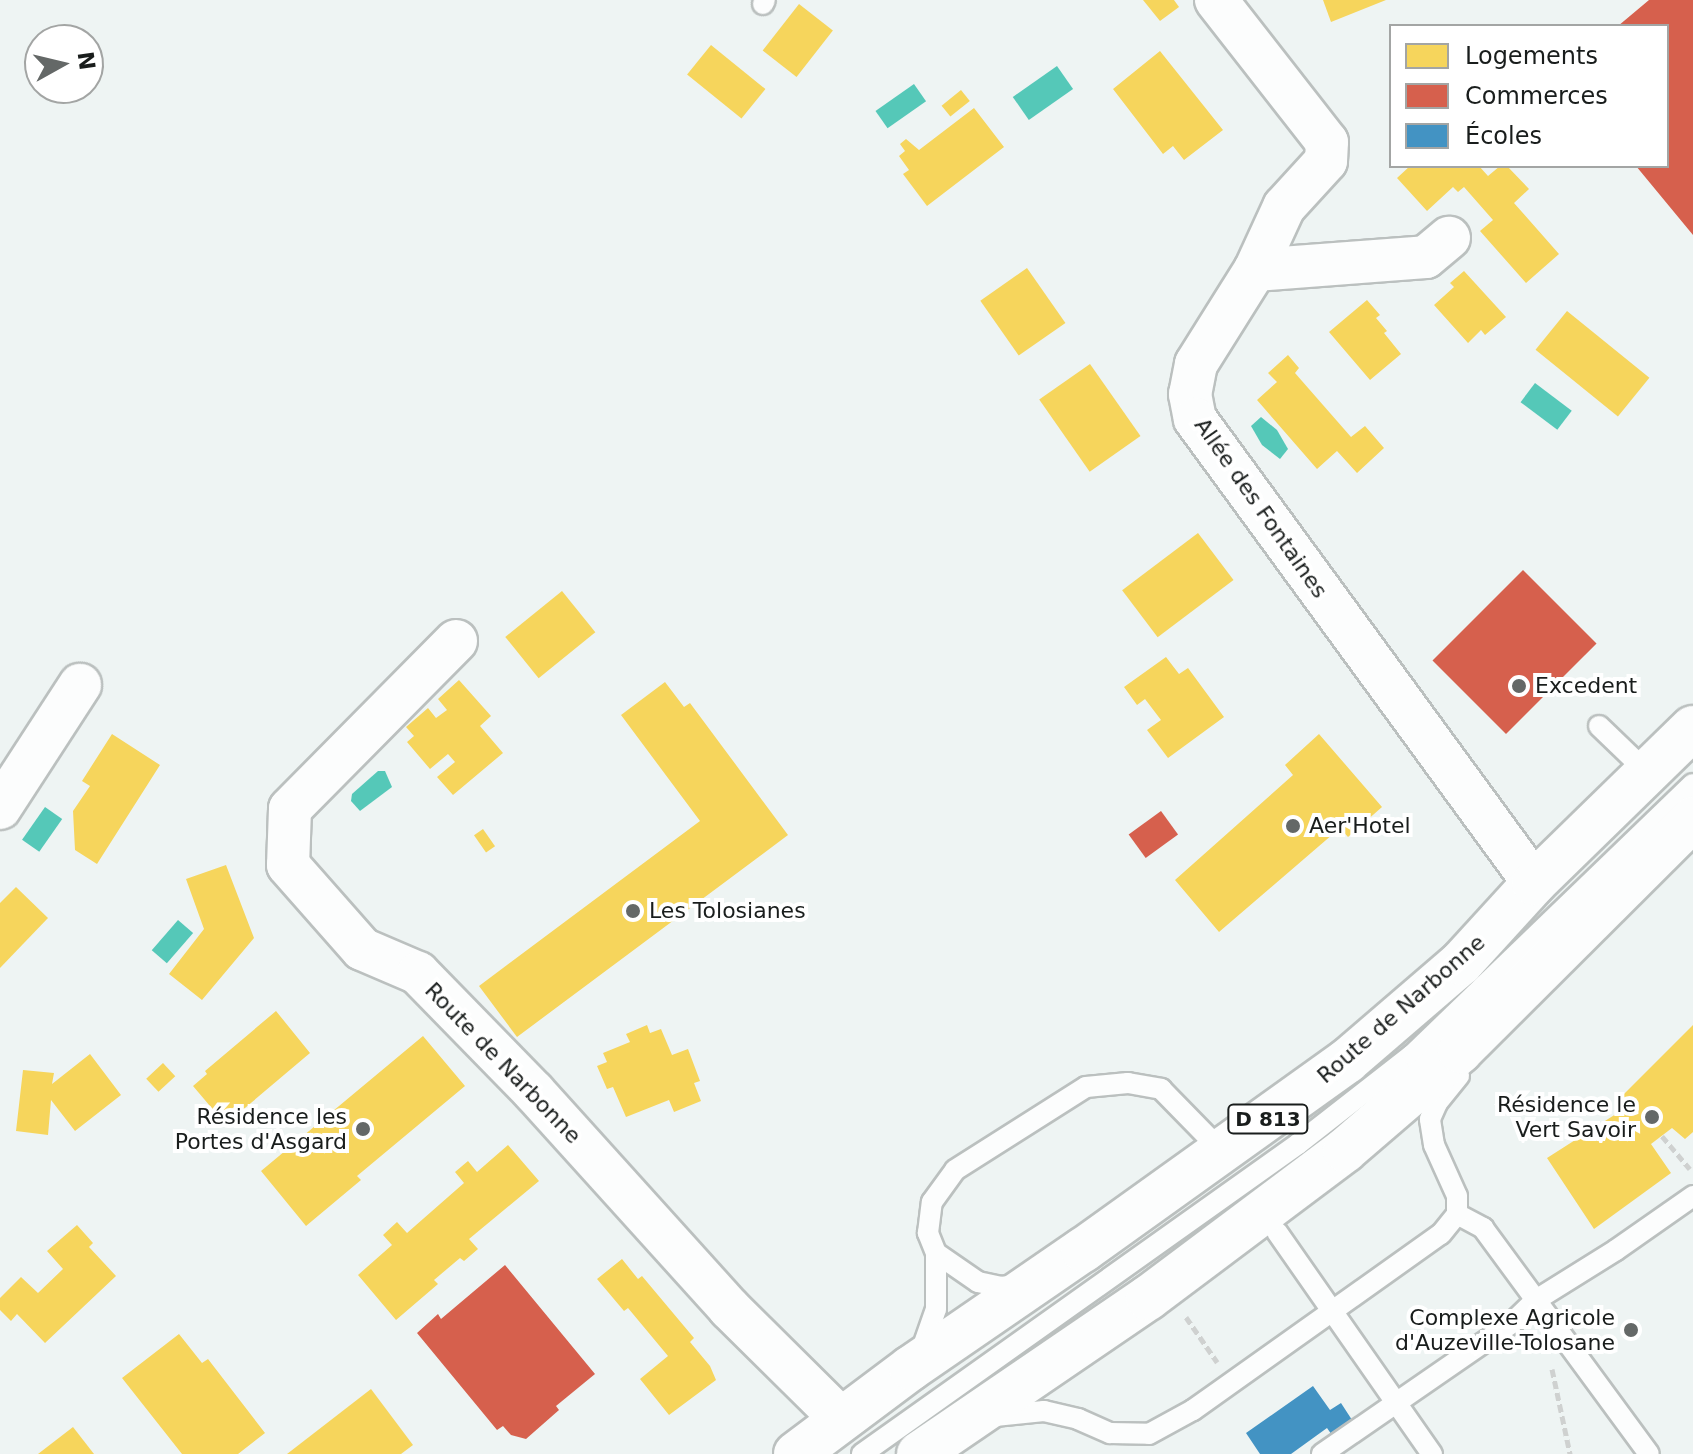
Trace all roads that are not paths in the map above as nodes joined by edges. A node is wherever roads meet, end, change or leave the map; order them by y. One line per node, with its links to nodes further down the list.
1 (1216, 0): 3 (street, Allée des Fontaines)
2 (1449, 238): 3 (street)
3 (1255, 270): 12 (street, Allée des Fontaines)
4 (456, 641): 24 (street, Route de Narbonne)
5 (80, 685): 10 (street)
6 (1599, 726): 8 (lane)
7 (1693, 728): 8 (main road, Route de Narbonne / D 813)
8 (1646, 771): 12 (main road, Route de Narbonne / D 813)
9 (1693, 784): 24 (lane)
10 (0, 808)
11 (1693, 819): 13 (main road, D 813)
12 (1534, 883): 19 (main road, Route de Narbonne / D 813)
13 (1564, 950): 16 (lane); 25 (main road, D 813)
14 (1212, 1141): 18 (lane)
15 (1693, 1196): 20 (lane)
16 (1457, 1214): 20 (lane); 21 (lane)
17 (1277, 1232): 21 (lane)
18 (936, 1253): 19 (lane); 22 (lane)
19 (1033, 1283): 22 (main road, Route de Narbonne / D 813)
20 (1536, 1300): 23 (lane); 29 (lane)
21 (1331, 1311): 23 (lane); 25 (lane)
22 (911, 1368): 24 (main road, Route de Narbonne / D 813)
23 (1396, 1402): 27 (lane); 28 (lane)
24 (852, 1437): 26 (main road, Route de Narbonne / D 813)
25 (930, 1446)
26 (796, 1454)
27 (1322, 1454)
28 (1432, 1454)
29 (1649, 1454)

